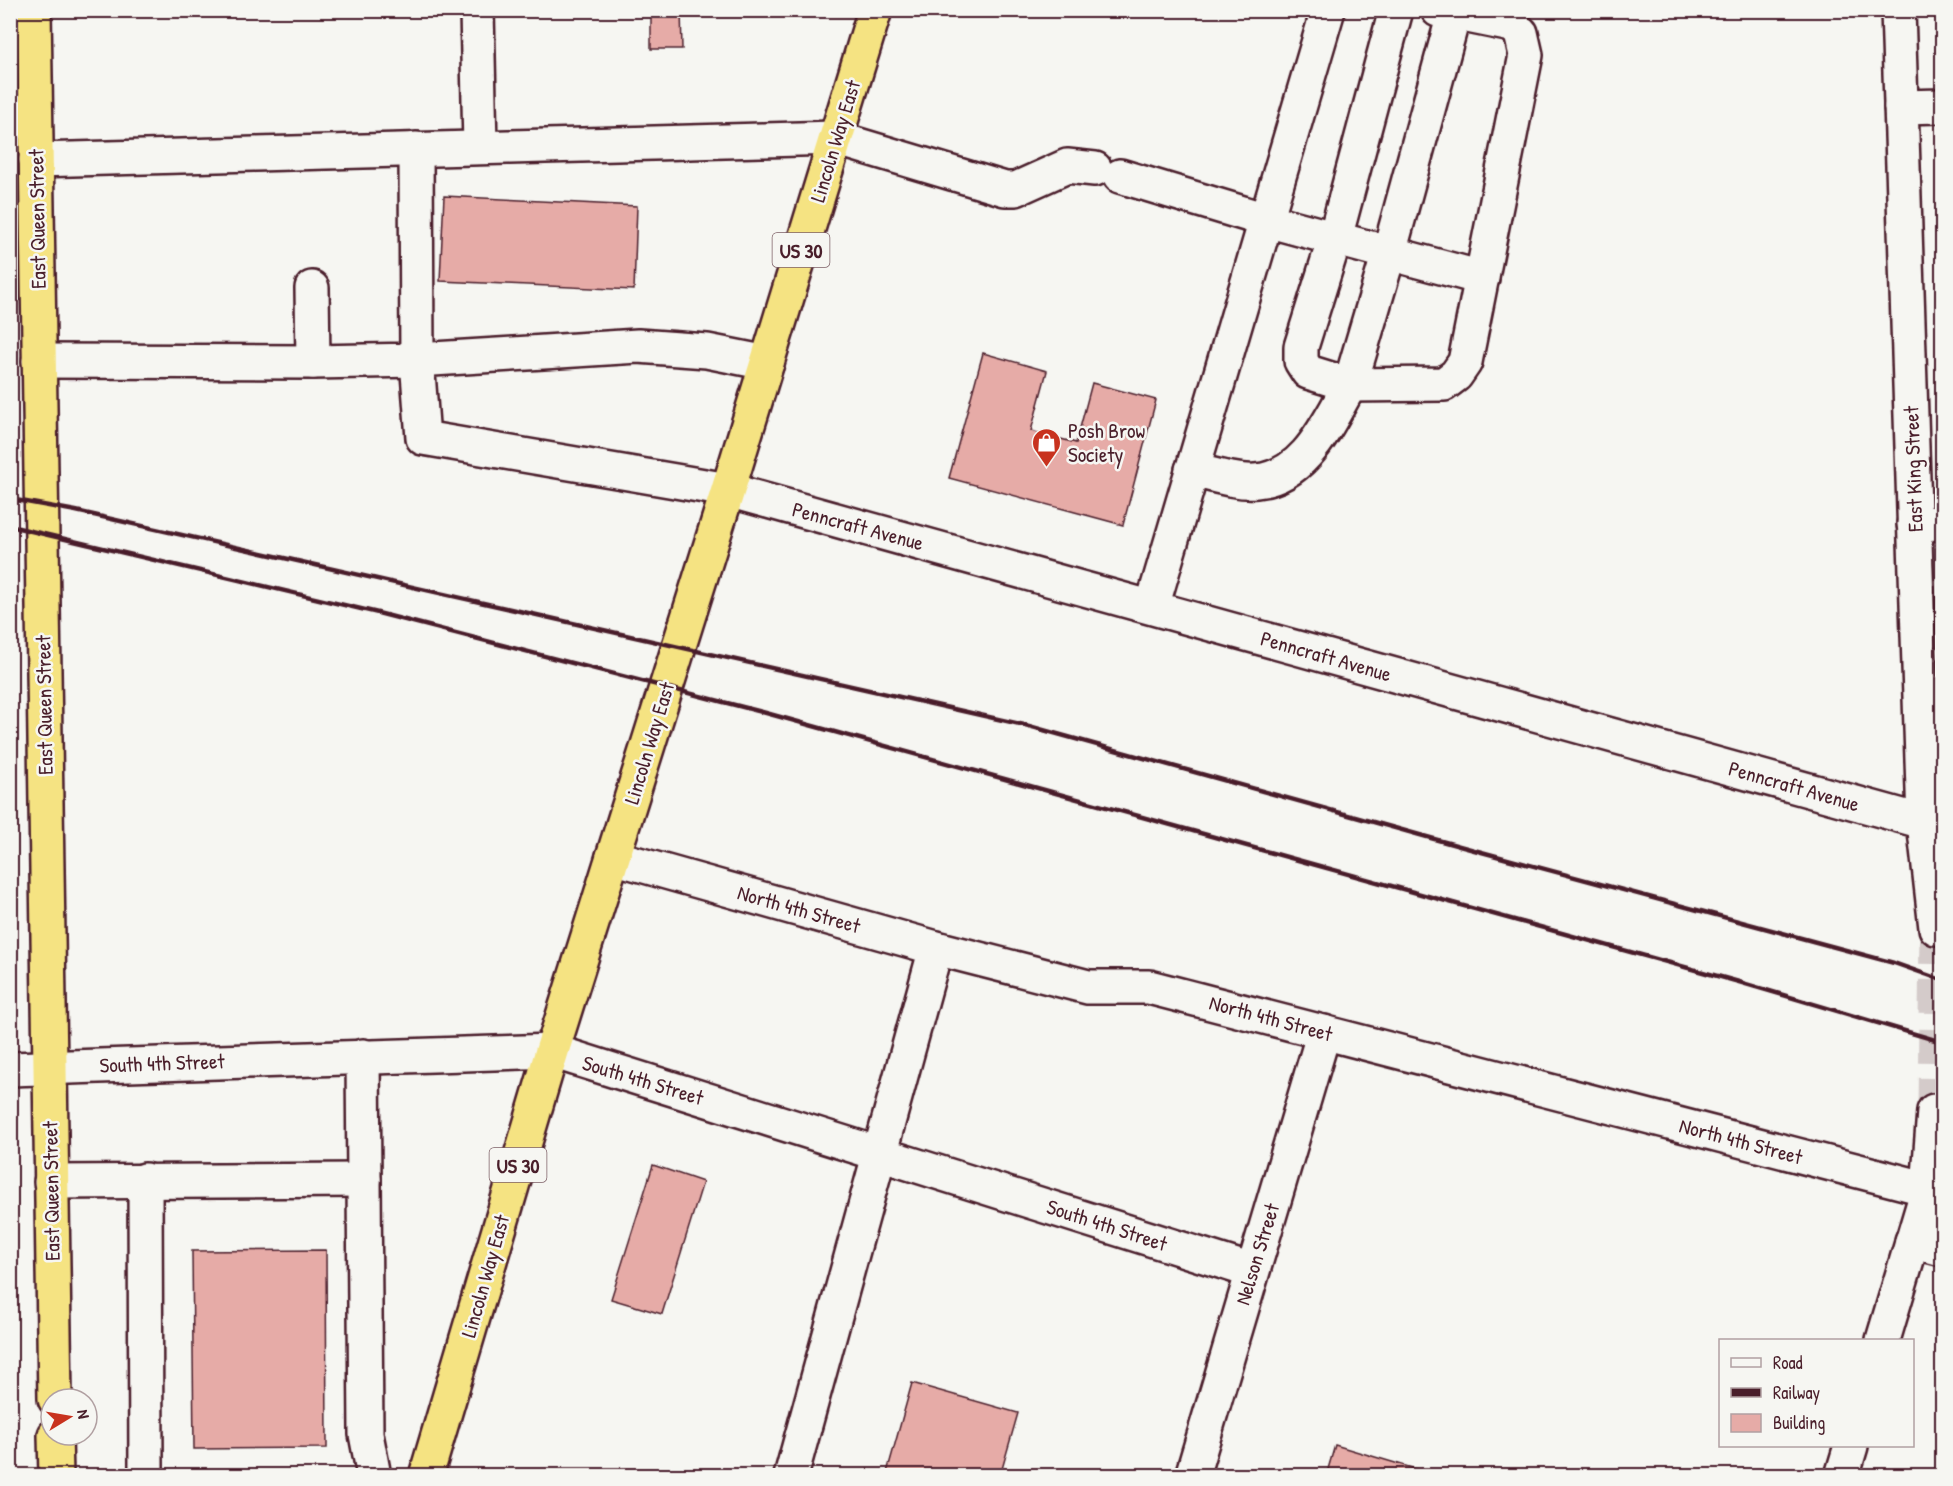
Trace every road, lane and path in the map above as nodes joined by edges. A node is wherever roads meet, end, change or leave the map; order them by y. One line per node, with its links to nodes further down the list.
1 (34, 10): 13 (highway, East Queen Street)
2 (477, 10): 11 (street)
3 (874, 10): 10 (highway, Lincoln Way East / US 30)
4 (1328, 10): 14 (street)
5 (1396, 10): 15 (street)
6 (1898, 10): 9 (street, East King Street)
7 (1446, 12): 16 (street); 17 (street)
8 (1942, 106): 9 (street)
9 (1901, 107): 26 (street, East King Street)
10 (836, 138): 11 (street); 14 (street); 22 (highway, Lincoln Way East / US 30)
11 (480, 147): 12 (street)
12 (417, 149): 13 (street); 19 (street)
13 (36, 160): 20 (highway, East Queen Street)
14 (1266, 220): 15 (street); 24 (street)
15 (1335, 238): 16 (street); 23 (street)
16 (1389, 253): 17 (street); 23 (street)
17 (1482, 278): 23 (street)
18 (312, 288): 21 (street)
19 (417, 360): 21 (street); 22 (street); 25 (street, Penncraft Avenue)
20 (39, 361): 21 (street); 35 (highway, East Queen Street)
21 (313, 362)
22 (767, 363): 25 (highway, Lincoln Way East / US 30)
23 (1350, 385): 24 (street)
24 (1192, 470): 27 (street)
25 (728, 490): 27 (street, Penncraft Avenue); 29 (highway, Lincoln Way East / US 30)
26 (1928, 523): 28 (street, East King Street)
27 (1152, 608): 28 (street, Penncraft Avenue)
28 (1924, 822): 30 (street, East King Street)
29 (614, 857): 31 (street, North 4th Street); 33 (highway, Lincoln Way East / US 30)
30 (1939, 928)
31 (936, 948): 32 (street, North 4th Street); 38 (street)
32 (1324, 1032): 42 (street, North 4th Street); 44 (street, Nelson Street)
33 (552, 1051): 34 (street, South 4th Street); 38 (street, South 4th Street); 52 (highway, Lincoln Way East / US 30)
34 (363, 1056): 35 (street, South 4th Street); 40 (street)
35 (49, 1067): 36 (street, South 4th Street); 41 (highway, East Queen Street)
36 (10, 1069)
37 (1934, 1111): 42 (street)
38 (878, 1153): 44 (street, South 4th Street); 53 (street)
39 (145, 1180): 40 (street); 41 (street); 50 (street)
40 (364, 1180): 51 (street)
41 (51, 1182): 46 (highway, East Queen Street)
42 (1928, 1189): 43 (street)
43 (1927, 1245): 45 (street)
44 (1252, 1271): 54 (street, Nelson Street)
45 (1884, 1339)
46 (55, 1387)
47 (56, 1447): 49 (highway)
48 (1851, 1447): 55 (street)
49 (56, 1476)
50 (146, 1476)
51 (374, 1476)
52 (426, 1476)
53 (791, 1476)
54 (1192, 1476)
55 (1842, 1476)

